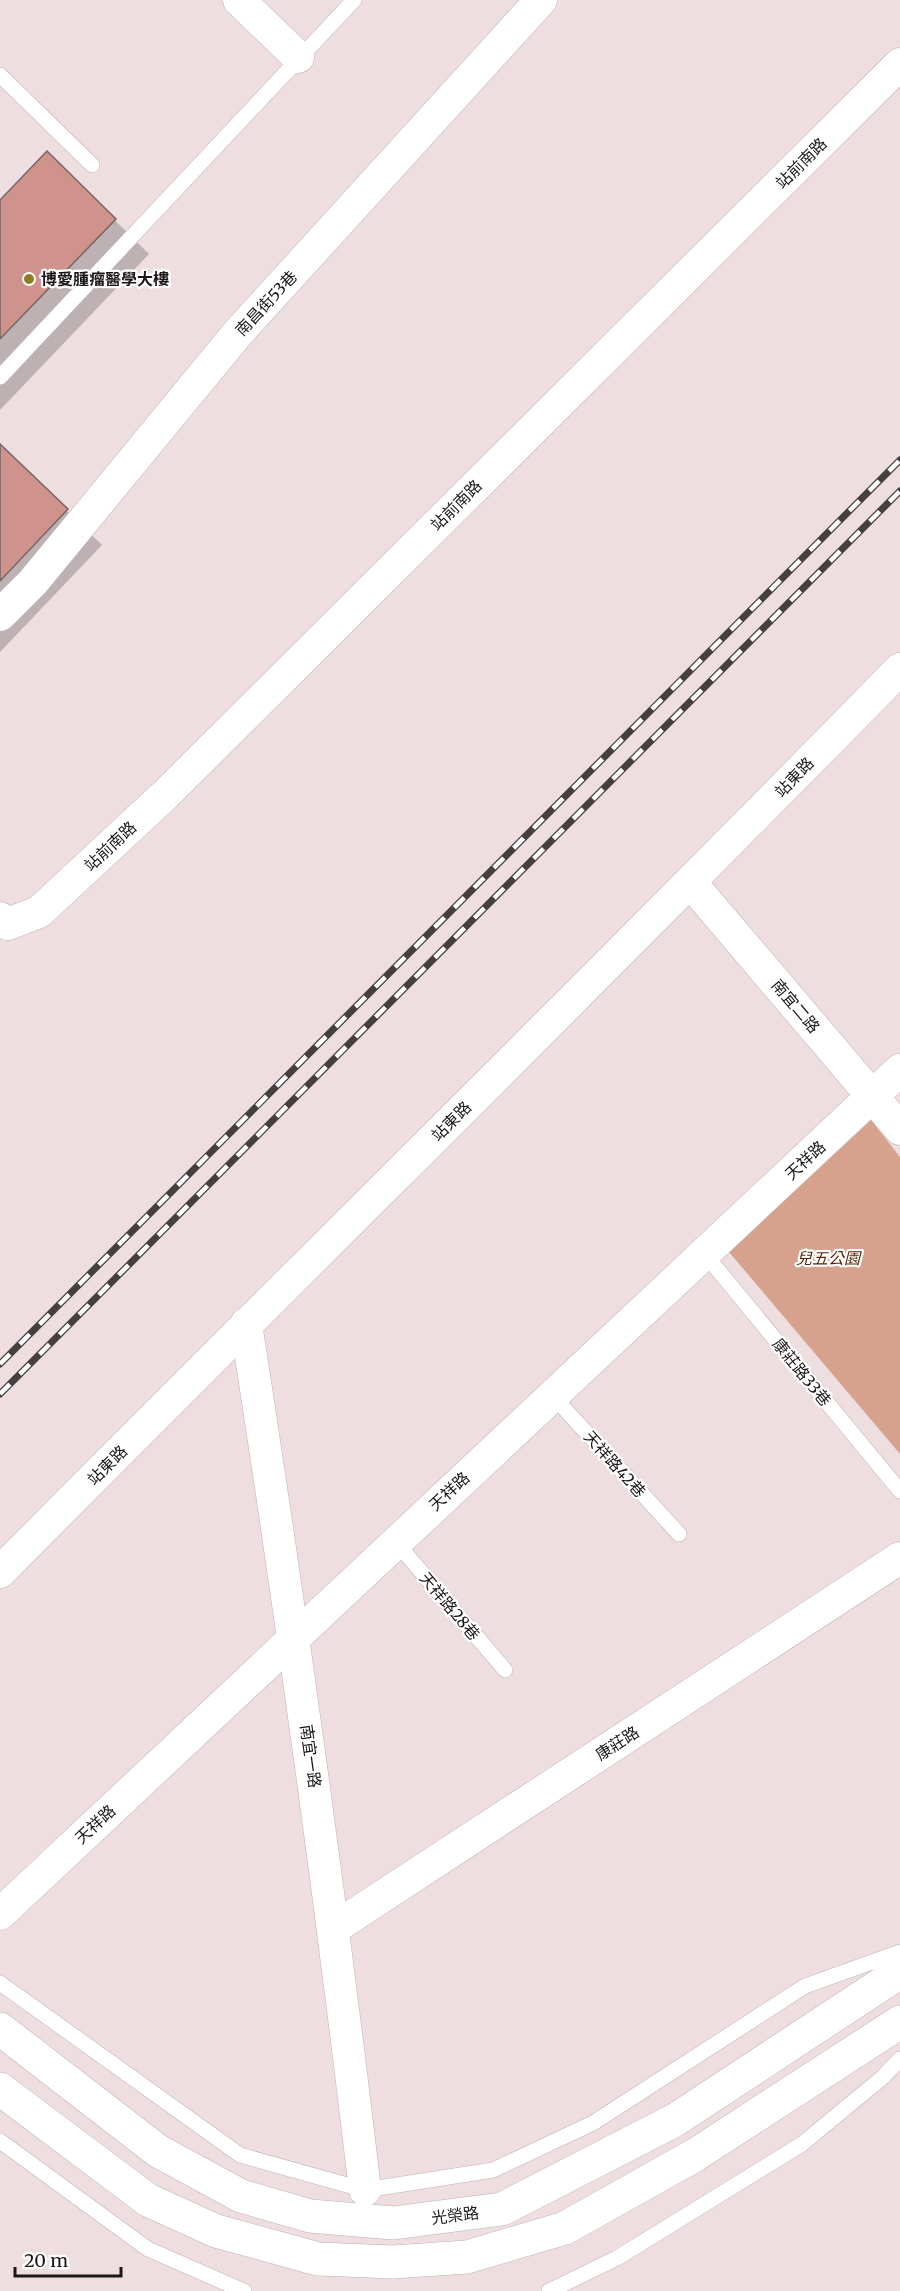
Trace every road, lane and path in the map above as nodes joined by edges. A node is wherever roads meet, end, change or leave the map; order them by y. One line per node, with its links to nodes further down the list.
1 (239, 0): 4 (street)
2 (354, 0): 4 (lane)
3 (541, 0): 9 (street, 南昌街53巷)
4 (298, 57): 8 (lane)
5 (900, 64): 12 (street, 站前南路)
6 (0, 75): 7 (lane)
7 (92, 165)
8 (0, 377)
9 (0, 615)
10 (900, 669): 11 (street, 站東路)
11 (691, 883): 14 (street, 南宜二路); 17 (street, 站東路)
12 (0, 918)
13 (900, 1070): 14 (street, 天祥路)
14 (873, 1096): 15 (street, 南宜二路); 16 (street, 天祥路)
15 (900, 1130)
16 (704, 1253): 18 (street, 天祥路); 19 (lane, 康莊路33巷)
17 (246, 1324): 23 (street, 站東路); 24 (street, 南宜一路)
18 (552, 1395): 20 (lane, 天祥路42巷); 21 (street, 天祥路)
19 (900, 1491)
20 (679, 1534)
21 (395, 1541): 24 (street, 天祥路); 25 (lane, 天祥路28巷)
22 (900, 1558): 27 (street, 康莊路)
23 (0, 1572)
24 (294, 1635): 26 (street, 天祥路); 27 (street, 南宜一路)
25 (505, 1670)
26 (0, 1914)
27 (334, 1928): 36 (street, 南宜一路)
28 (900, 1952): 36 (lane)
29 (900, 1972): 32 (street, 光榮路)
30 (0, 1983): 36 (lane)
31 (900, 2022): 34 (street)
32 (0, 2029)
33 (900, 2059): 38 (lane)
34 (0, 2089)
35 (0, 2141): 37 (lane)
36 (365, 2190)
37 (244, 2291)
38 (549, 2291)

